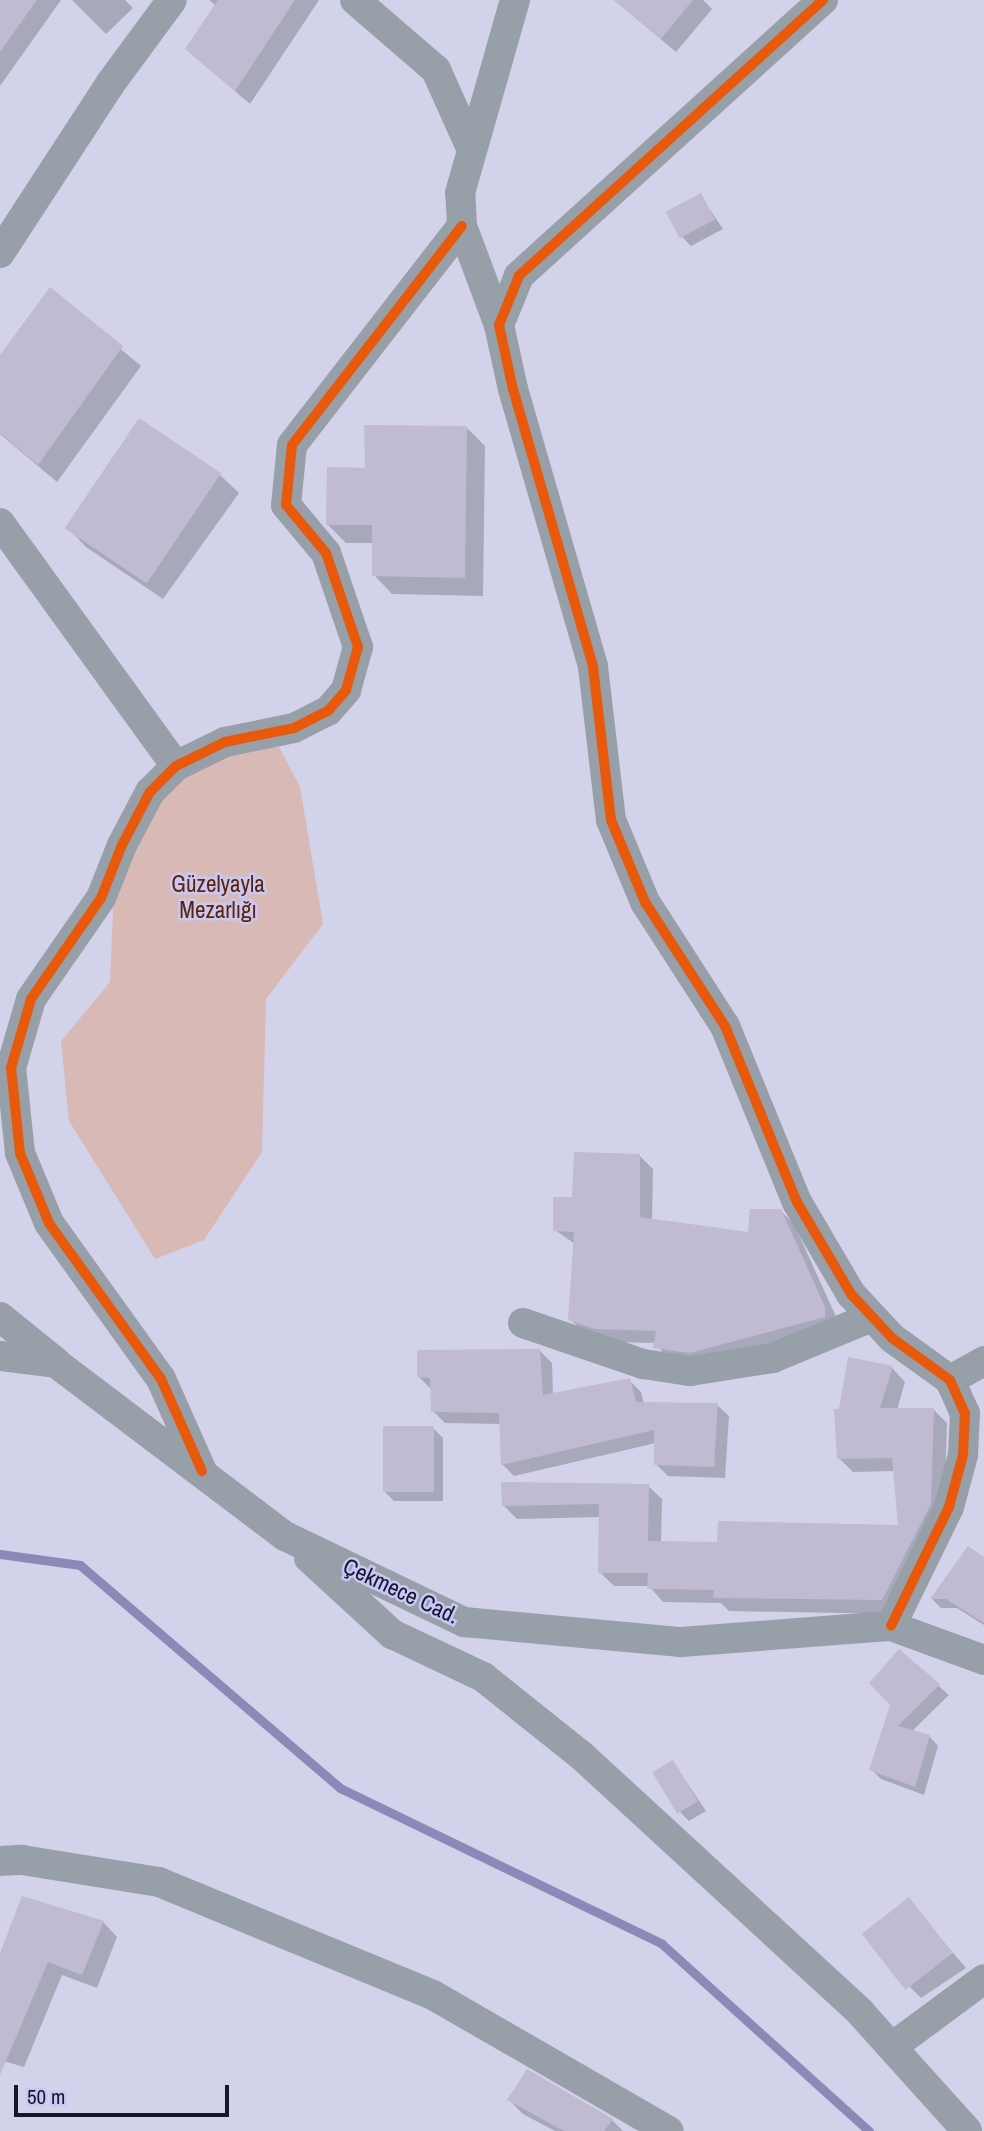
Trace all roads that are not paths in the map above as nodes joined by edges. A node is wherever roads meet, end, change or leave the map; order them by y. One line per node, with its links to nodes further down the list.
1 (172, 0): 7 (street)
2 (355, 0): 5 (street)
3 (515, 0): 5 (street)
4 (823, 0): 8 (street)
5 (471, 148): 6 (street)
6 (462, 226): 8 (street); 10 (street)
7 (0, 253)
8 (499, 325): 12 (street)
9 (0, 523): 10 (street)
10 (176, 766): 18 (street)
11 (0, 1317): 16 (street)
12 (869, 1318): 13 (street); 17 (street)
13 (523, 1323)
14 (0, 1356): 16 (street, Çekmece Cad.)
15 (984, 1361): 17 (street)
16 (56, 1363): 18 (street, Çekmece Cad.)
17 (950, 1380): 20 (street)
18 (202, 1471): 19 (street, Çekmece Cad.)
19 (285, 1536): 20 (street, Çekmece Cad.); 24 (street)
20 (891, 1626): 21 (street, Çekmece Cad.)
21 (984, 1660)
22 (0, 1861): 25 (street)
23 (984, 1979): 24 (street)
24 (892, 2047): 26 (street)
25 (669, 2131)
26 (967, 2131)

